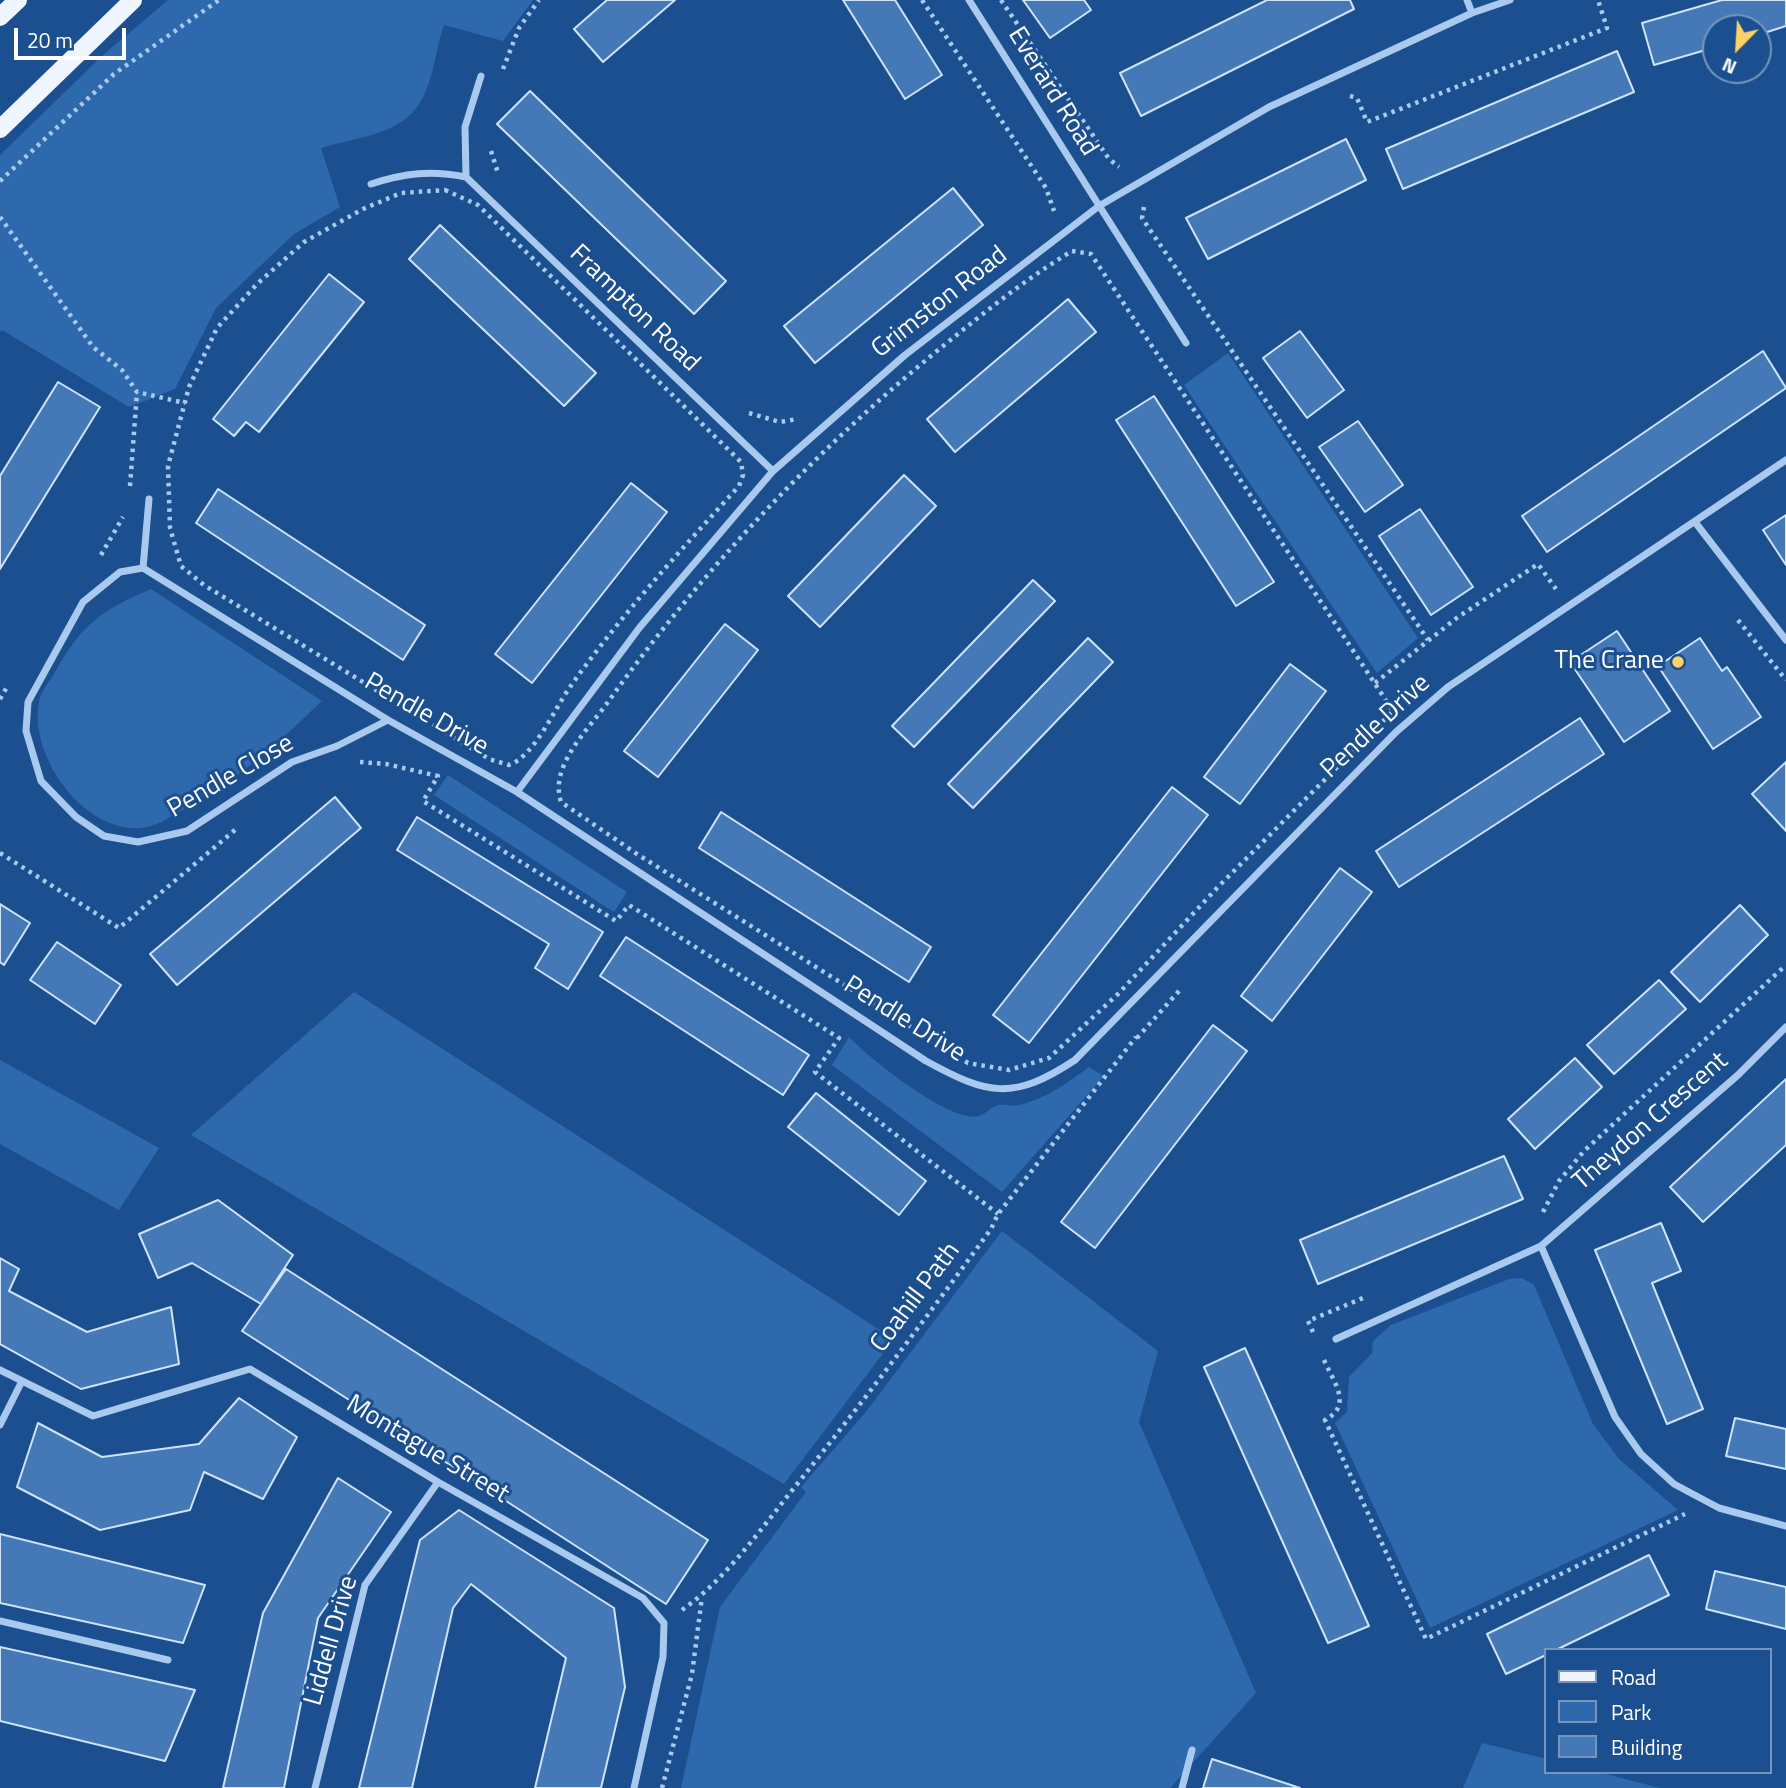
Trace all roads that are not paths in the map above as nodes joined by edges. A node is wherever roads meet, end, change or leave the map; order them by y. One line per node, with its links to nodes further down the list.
1 (18, 0): 7 (main road)
2 (133, 0): 9 (main road)
3 (969, 0): 12 (street, Everard Road)
4 (1468, 0): 6 (street)
5 (1510, 0): 6 (street, Grimston Road)
6 (1472, 13): 12 (street, Grimston Road)
7 (0, 17)
8 (481, 76): 10 (street)
9 (0, 129)
10 (466, 177): 11 (street); 15 (street, Frampton Road)
11 (371, 184)
12 (1099, 206): 13 (street, Everard Road); 15 (street, Grimston Road)
13 (1186, 343)
14 (1786, 460): 17 (street, Pendle Drive)
15 (773, 471): 21 (street, Grimston Road)
16 (149, 499): 18 (street)
17 (1695, 522): 19 (street); 21 (street, Pendle Drive)
18 (143, 568): 20 (street, Pendle Drive); 20 (street, Pendle Close)
19 (1786, 640)
20 (388, 720): 21 (street, Pendle Drive)
21 (517, 792)
22 (1786, 1027): 23 (street, Theydon Crescent)
23 (1541, 1246): 24 (street, Theydon Crescent); 29 (street)
24 (1336, 1339)
25 (0, 1370): 26 (street, Montague Street)
26 (21, 1383): 27 (street); 28 (street, Montague Street)
27 (0, 1425)
28 (438, 1482): 33 (street, Liddell Drive); 34 (street, Montague Street)
29 (1786, 1526)
30 (0, 1621): 31 (street)
31 (168, 1660)
32 (1192, 1750): 35 (street)
33 (316, 1788)
34 (634, 1788)
35 (1182, 1788)

